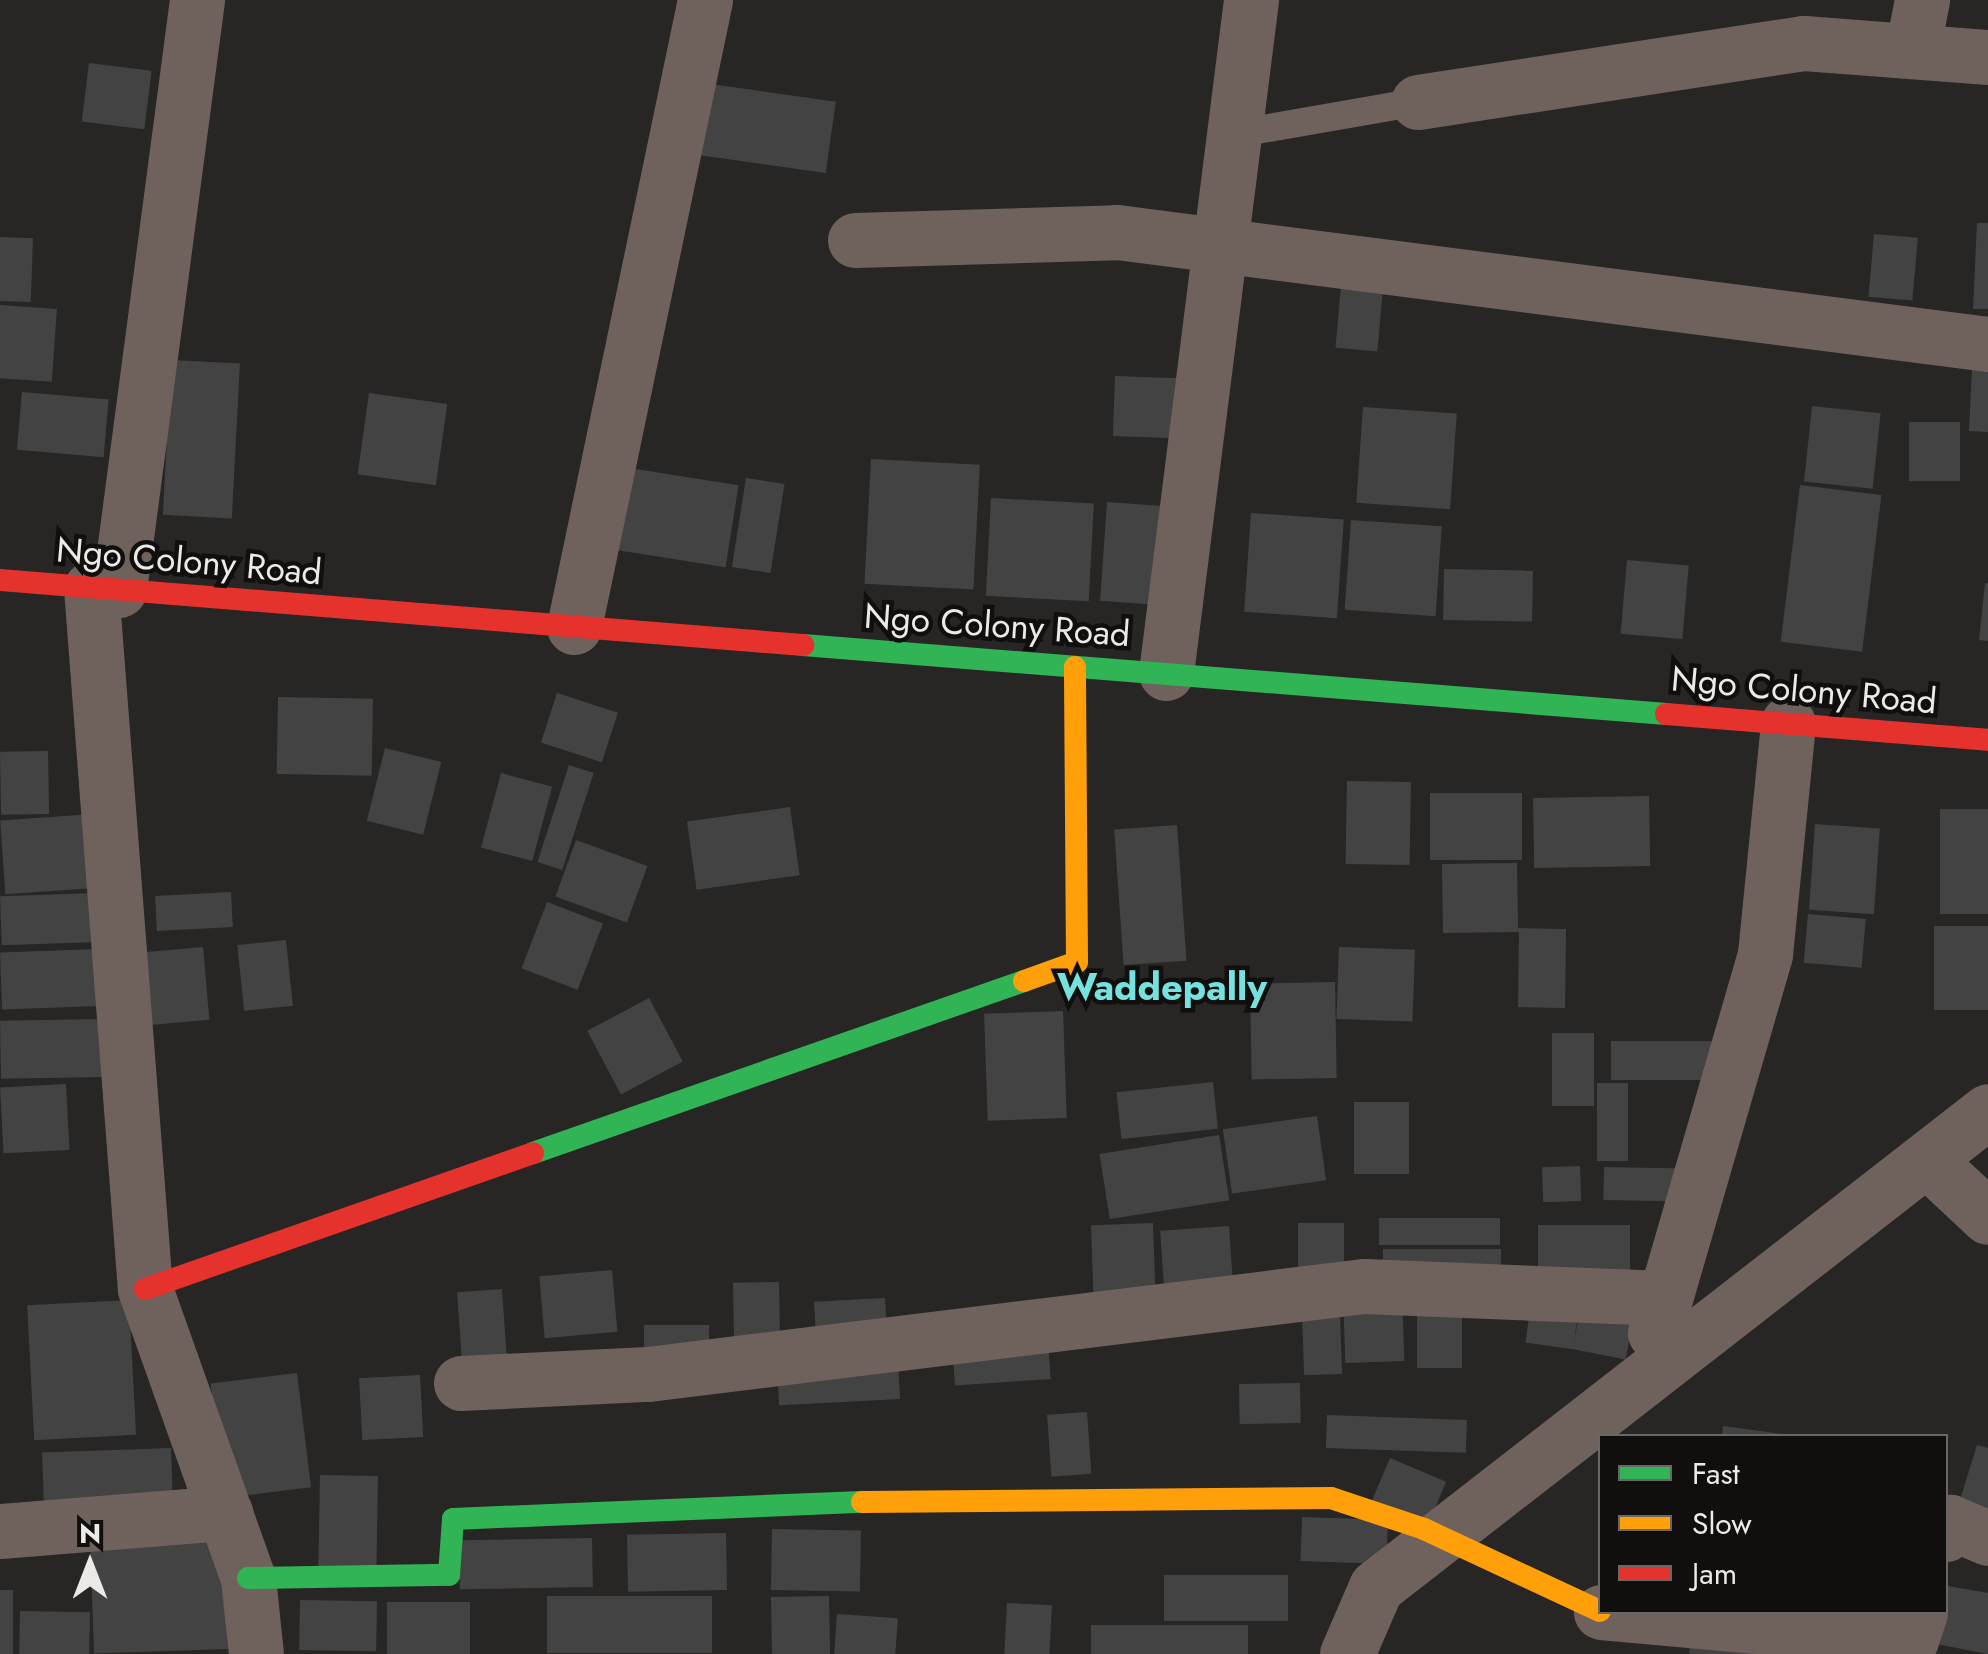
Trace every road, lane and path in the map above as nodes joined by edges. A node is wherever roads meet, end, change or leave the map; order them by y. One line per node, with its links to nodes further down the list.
1 (196, 0): 12 (street)
2 (705, 0): 13 (street)
3 (1252, 0): 7 (street)
4 (1917, 26): 5 (street); 6 (street)
5 (1988, 57)
6 (1418, 102): 7 (lane)
7 (1234, 134): 9 (street)
8 (855, 240): 9 (street)
9 (1221, 244): 10 (street); 15 (street)
10 (1988, 344)
11 (0, 580): 12 (street, Ngo Colony Road)
12 (105, 589): 13 (street, Ngo Colony Road); 20 (street)
13 (574, 627): 14 (street, Ngo Colony Road)
14 (1074, 667): 15 (street, Ngo Colony Road); 20 (street)
15 (1166, 673): 16 (street, Ngo Colony Road)
16 (1788, 723): 17 (street, Ngo Colony Road); 21 (street)
17 (1988, 740)
18 (1967, 1133): 19 (street); 22 (street)
19 (1988, 1217)
20 (145, 1290): 24 (street)
21 (1665, 1298): 22 (street); 23 (street)
22 (1642, 1378): 27 (street)
23 (461, 1384)
24 (225, 1513): 26 (street); 29 (street)
25 (1948, 1528): 28 (street)
26 (0, 1531)
27 (1440, 1536): 29 (street); 30 (street); 34 (street)
28 (1988, 1538)
29 (248, 1578): 33 (street)
30 (1598, 1610)
31 (1633, 1614): 32 (street)
32 (1919, 1614)
33 (256, 1654)
34 (1347, 1654)

